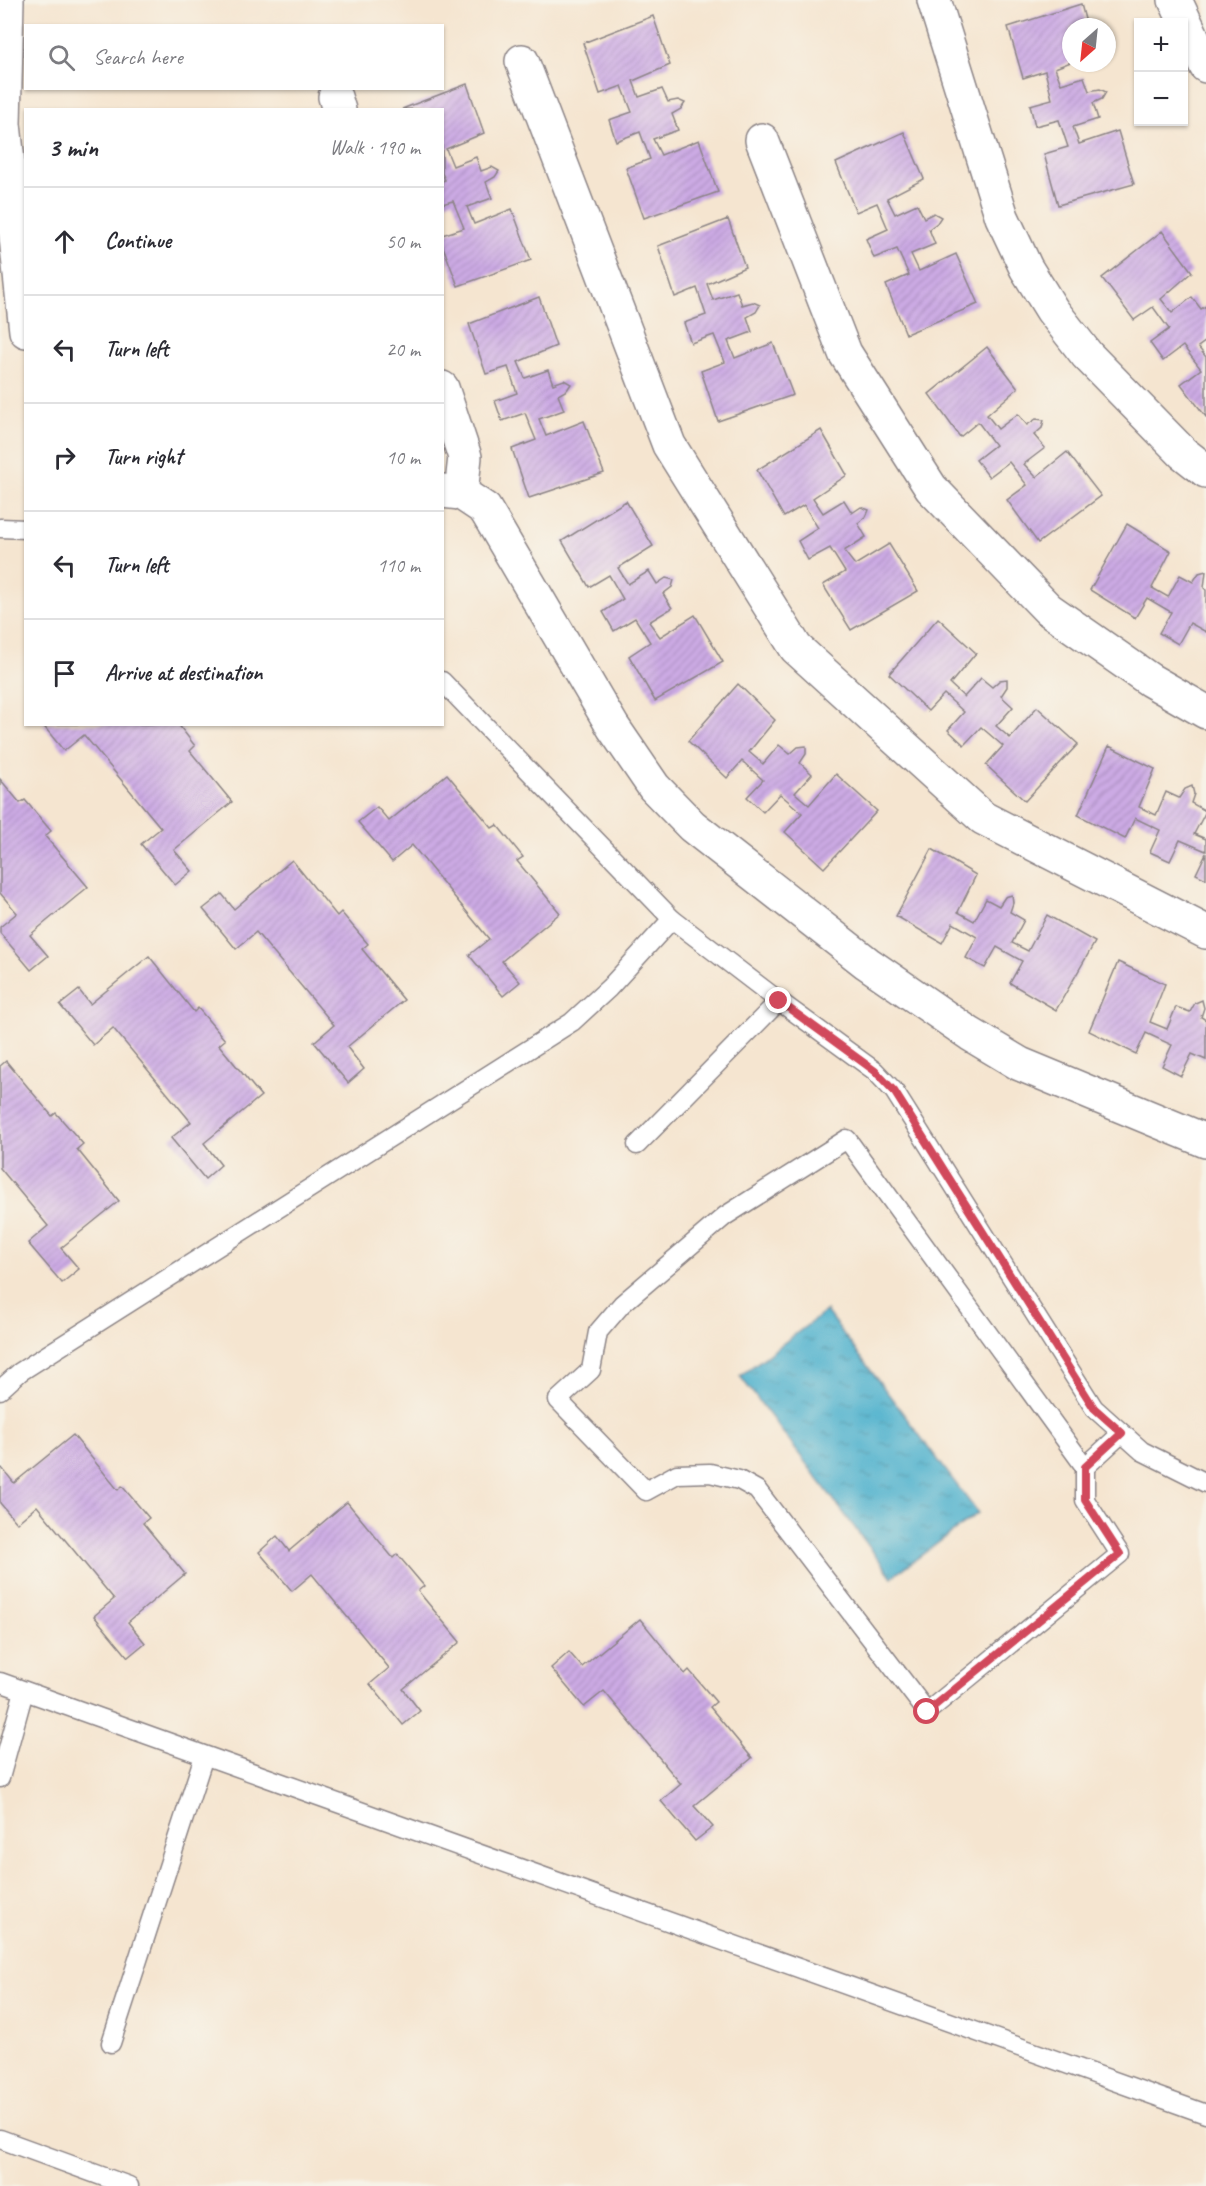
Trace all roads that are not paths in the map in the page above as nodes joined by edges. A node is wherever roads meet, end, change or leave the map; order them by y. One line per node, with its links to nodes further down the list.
1 (7, 0): 6 (street)
2 (934, 0): 10 (street)
3 (1175, 0): 5 (street)
4 (522, 61): 17 (street)
5 (1206, 66)
6 (2, 124): 8 (street)
7 (762, 140): 15 (street)
8 (16, 326)
9 (444, 394): 11 (street)
10 (1206, 471)
11 (452, 492): 19 (street)
12 (0, 528): 13 (lane)
13 (24, 529)
14 (444, 683): 16 (lane)
15 (1206, 712)
16 (672, 919): 18 (lane); 21 (lane)
17 (1206, 932)
18 (779, 1001): 20 (lane); 22 (lane)
19 (1206, 1141)
20 (637, 1146)
21 (0, 1390)
22 (1122, 1433): 23 (lane); 24 (lane)
23 (1085, 1467): 23 (lane)
24 (1206, 1483)
25 (0, 1682): 26 (lane)
26 (24, 1691): 27 (lane); 28 (lane)
27 (204, 1756): 29 (lane); 30 (lane)
28 (0, 1778)
29 (111, 2043)
30 (1206, 2114)
31 (0, 2139): 32 (lane)
32 (129, 2186)

